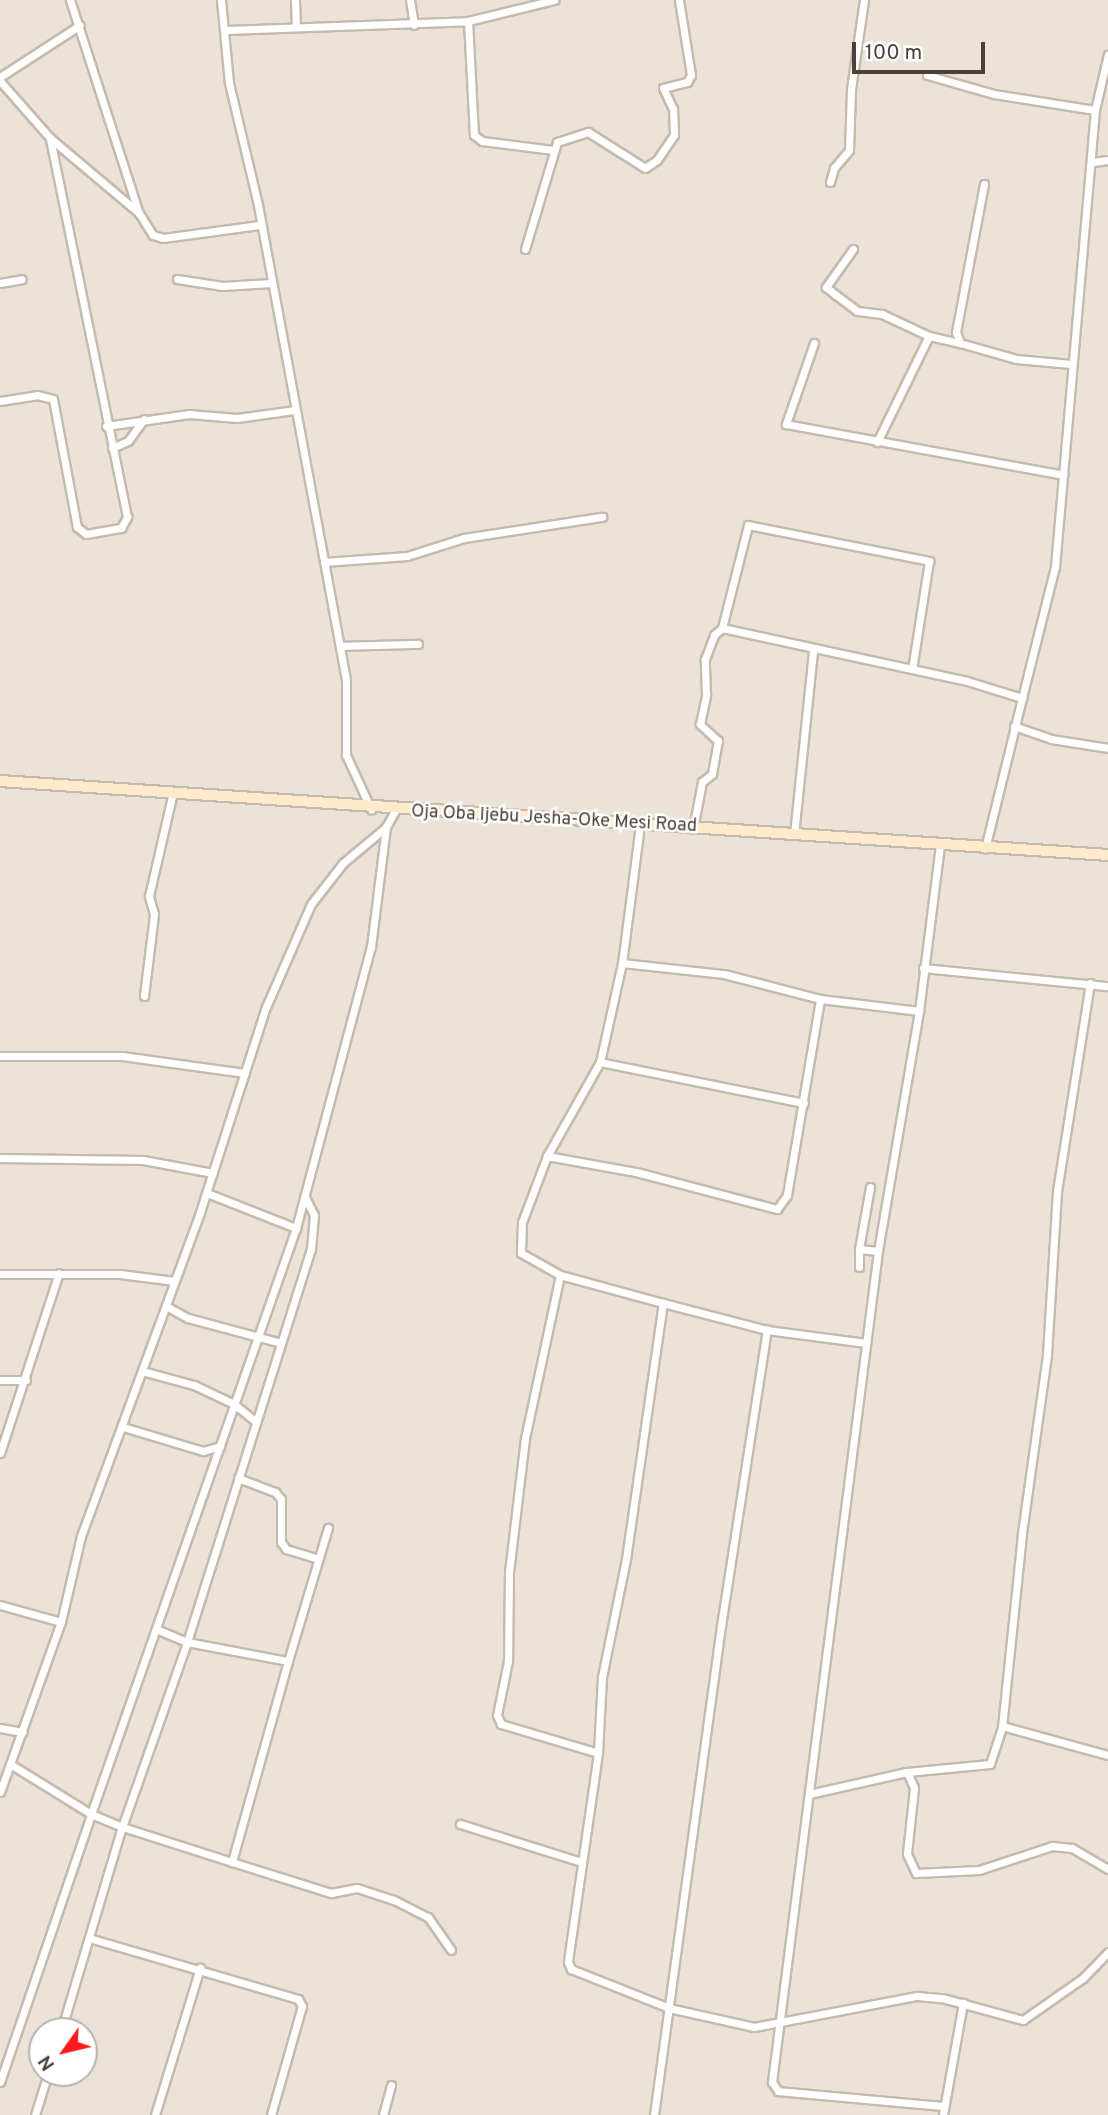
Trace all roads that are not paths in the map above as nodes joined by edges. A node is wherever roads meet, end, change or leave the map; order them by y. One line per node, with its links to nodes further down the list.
1 (70, 0): 9 (street)
2 (221, 0): 12 (street)
3 (295, 0): 10 (street)
4 (410, 0): 11 (street)
5 (554, 0): 8 (street)
6 (679, 0): 18 (street)
7 (863, 0): 21 (street)
8 (468, 21): 11 (street); 18 (street)
9 (80, 24): 15 (street); 23 (street)
10 (296, 25): 11 (street); 12 (street)
11 (414, 25)
12 (226, 30): 24 (street)
13 (1108, 54): 16 (street)
14 (927, 75): 16 (street)
15 (0, 79): 17 (street)
16 (1095, 110): 20 (street)
17 (50, 138): 23 (street); 38 (street)
18 (553, 150): 25 (street)
19 (1108, 160): 20 (street)
20 (1093, 162): 34 (street)
21 (831, 182)
22 (984, 184): 33 (street)
23 (139, 213): 24 (street)
24 (259, 225): 30 (street)
25 (526, 249)
26 (853, 249): 31 (street)
27 (22, 279): 29 (street)
28 (177, 279): 30 (street)
29 (0, 282)
30 (271, 283): 36 (street)
31 (929, 337): 33 (street); 39 (street)
32 (814, 343): 39 (street)
33 (960, 343): 34 (street)
34 (1072, 364): 41 (street)
35 (0, 401): 40 (street)
36 (295, 410): 37 (street); 43 (street)
37 (144, 419): 38 (street); 40 (street)
38 (106, 426): 40 (street)
39 (877, 442): 41 (street)
40 (112, 448)
41 (1063, 475): 49 (street)
42 (602, 517): 43 (street)
43 (324, 562): 46 (street)
44 (722, 628): 47 (street); 48 (street); 58 (street)
45 (418, 645): 46 (street)
46 (340, 646): 54 (street)
47 (813, 650): 48 (street); 59 (street)
48 (912, 669): 49 (street)
49 (1022, 698): 50 (street)
50 (1014, 726): 51 (street); 61 (street)
51 (1108, 748)
52 (0, 781): 53 (main road, Oja Oba Ijebu Jesha-Oke Mesi Road)
53 (172, 796): 54 (main road, Oja Oba Ijebu Jesha-Oke Mesi Road); 67 (street)
54 (371, 809): 55 (main road, Oja Oba Ijebu Jesha-Oke Mesi Road)
55 (395, 811): 56 (main road, Oja Oba Ijebu Jesha-Oke Mesi Road); 57 (street)
56 (640, 825): 58 (main road, Oja Oba Ijebu Jesha-Oke Mesi Road); 63 (street)
57 (386, 827): 72 (street); 79 (street)
58 (693, 829): 59 (main road, Oja Oba Ijebu Jesha-Oke Mesi Road)
59 (794, 835): 60 (main road, Oja Oba Ijebu Jesha-Oke Mesi Road)
60 (940, 845): 61 (main road, Oja Oba Ijebu Jesha-Oke Mesi Road); 64 (street)
61 (985, 849): 62 (main road, Oja Oba Ijebu Jesha-Oke Mesi Road)
62 (1108, 855)
63 (622, 963): 68 (street); 71 (street)
64 (923, 968): 65 (street); 69 (street)
65 (1090, 983): 66 (street); 110 (street)
66 (1108, 986)
67 (144, 996)
68 (820, 999): 69 (street); 73 (street)
69 (919, 1011): 82 (street)
70 (0, 1056): 72 (street)
71 (600, 1062): 73 (street); 74 (street)
72 (245, 1073): 76 (street)
73 (804, 1103): 74 (street)
74 (547, 1156): 86 (street)
75 (0, 1158): 76 (street)
76 (213, 1173): 78 (street)
77 (870, 1187): 81 (street)
78 (207, 1192): 80 (street); 87 (street)
79 (305, 1196): 80 (street); 92 (street)
80 (296, 1228): 91 (street)
81 (859, 1249): 82 (street); 83 (street)
82 (878, 1251): 93 (street)
83 (859, 1267)
84 (59, 1273): 85 (street); 87 (street); 96 (street)
85 (0, 1274)
86 (560, 1275): 88 (street); 113 (street)
87 (175, 1281): 89 (street)
88 (663, 1303): 90 (street); 113 (street)
89 (166, 1306): 91 (street); 94 (street)
90 (767, 1329): 93 (street); 130 (street)
91 (259, 1334): 92 (street); 97 (street)
92 (281, 1343): 98 (street)
93 (866, 1343): 118 (street)
94 (142, 1371): 97 (street); 99 (street)
95 (0, 1380): 96 (street)
96 (26, 1380): 101 (street)
97 (234, 1404): 98 (street); 100 (street)
98 (256, 1422): 102 (street)
99 (123, 1427): 100 (street); 106 (street)
100 (220, 1446): 107 (street)
101 (0, 1453)
102 (239, 1478): 104 (street); 108 (street)
103 (328, 1528): 104 (street)
104 (318, 1559): 109 (street)
105 (0, 1605): 106 (street)
106 (61, 1622): 112 (street)
107 (156, 1629): 108 (street); 119 (street)
108 (187, 1642): 109 (street); 121 (street)
109 (288, 1661): 122 (street)
110 (1002, 1726): 114 (street); 116 (street)
111 (0, 1728): 112 (street)
112 (23, 1732): 115 (street)
113 (598, 1753): 123 (street)
114 (1108, 1755)
115 (10, 1764): 117 (street); 119 (street)
116 (907, 1772): 118 (street); 124 (street)
117 (0, 1792)
118 (809, 1794): 132 (street)
119 (92, 1814): 121 (street); 133 (street)
120 (460, 1824): 123 (street)
121 (122, 1827): 122 (street); 125 (street)
122 (232, 1862): 126 (street)
123 (581, 1862): 130 (street)
124 (1108, 1869)
125 (89, 1938): 128 (street); 131 (street)
126 (451, 1950)
127 (1108, 1952): 129 (street)
128 (200, 1968): 138 (street); 139 (street)
129 (963, 2003): 132 (street); 136 (street)
130 (669, 2008): 132 (street); 141 (street)
131 (65, 2017)
132 (777, 2020): 136 (street)
133 (0, 2082)
134 (391, 2085): 140 (street)
135 (44, 2087): 137 (street)
136 (944, 2111)
137 (35, 2115)
138 (155, 2115)
139 (271, 2115)
140 (383, 2115)
141 (654, 2115)

